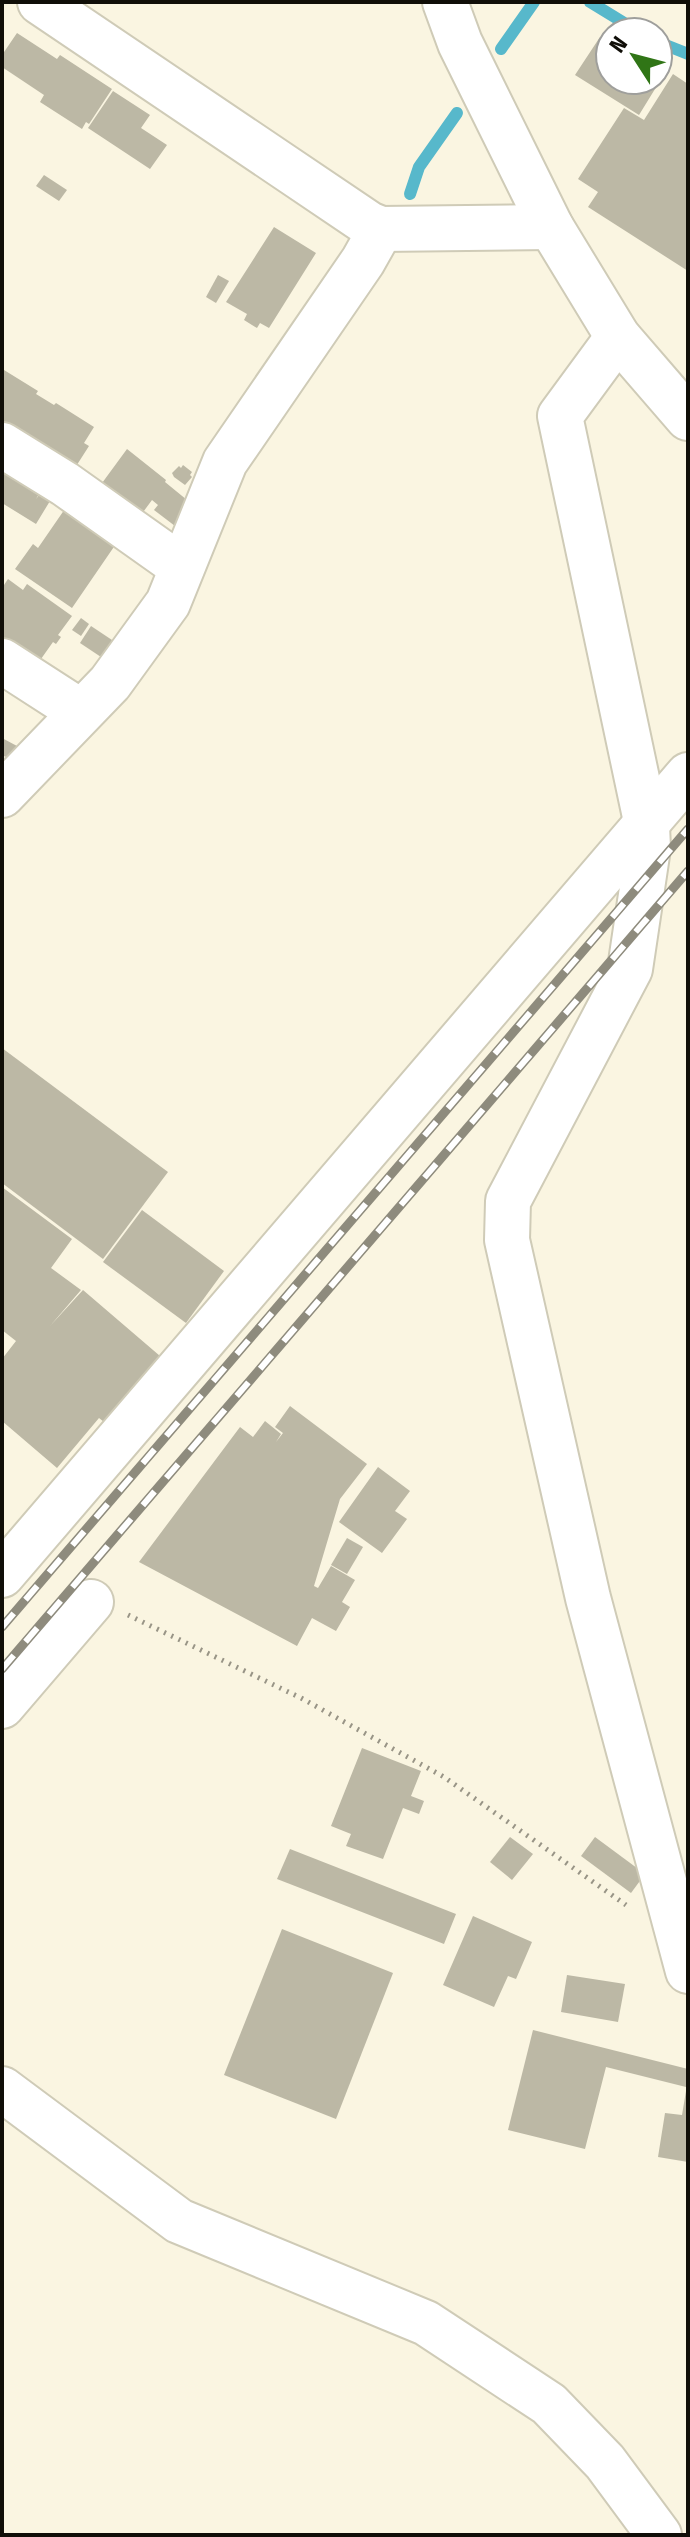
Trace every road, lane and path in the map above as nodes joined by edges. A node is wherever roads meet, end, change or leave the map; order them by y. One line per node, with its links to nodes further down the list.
1 (40, 2): 4 (street)
2 (445, 2): 3 (street)
3 (551, 227): 4 (street); 5 (street)
4 (381, 229): 8 (street)
5 (618, 337): 6 (street); 13 (street)
6 (688, 418)
7 (2, 445): 8 (street)
8 (182, 567): 10 (street)
9 (2, 661): 10 (street)
10 (81, 712): 12 (street)
11 (688, 775): 13 (street)
12 (2, 795)
13 (647, 826): 14 (street); 17 (street)
14 (2, 1575)
15 (91, 1602): 16 (street); 17 (path)
16 (2, 1706)
17 (675, 1917): 18 (street)
18 (688, 1971)
19 (2, 2089): 20 (street)
20 (659, 2535)

